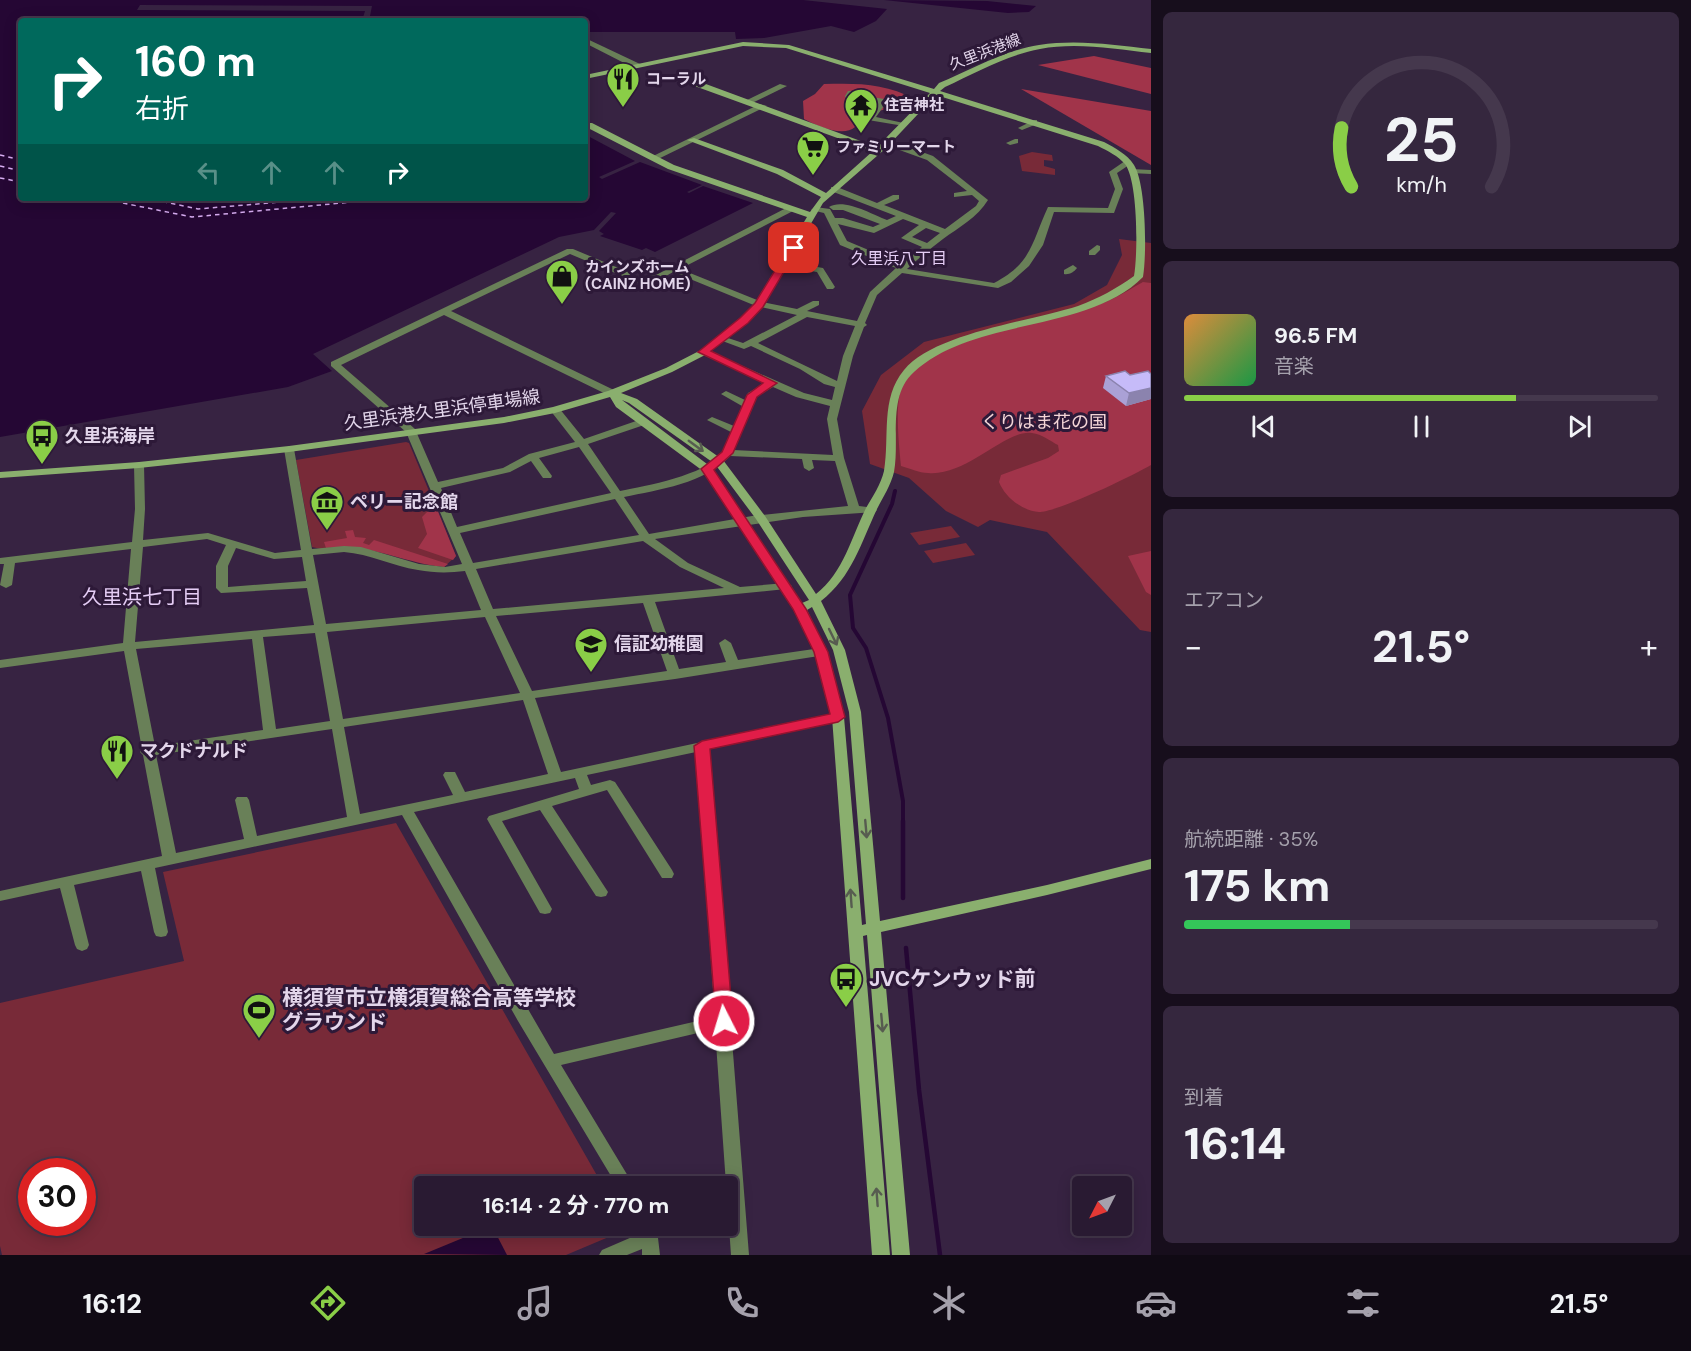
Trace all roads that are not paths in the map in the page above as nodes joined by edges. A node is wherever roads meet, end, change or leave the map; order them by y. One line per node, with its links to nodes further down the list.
1 (588, 41): 3 (street)
2 (1151, 51): 7 (street, 久里浜港線)
3 (638, 66): 4 (street); 7 (street)
4 (588, 76)
5 (692, 82): 9 (street)
6 (783, 86): 9 (street)
7 (934, 91): 11 (street); 12 (street, 久里浜港線)
8 (851, 93): 12 (street)
9 (749, 101): 10 (street)
10 (763, 106): 15 (street); 17 (street)
11 (1034, 122): 14 (street); 19 (street)
12 (904, 123): 16 (street, 久里浜港線)
13 (588, 125): 18 (street)
14 (1022, 128)
15 (691, 140): 18 (street); 24 (street)
16 (886, 142): 17 (street, 久里浜港線); 22 (street)
17 (878, 150): 21 (street, 久里浜港線)
18 (653, 158): 28 (street)
19 (1131, 167): 20 (street); 35 (street); 40 (street)
20 (1151, 172)
21 (834, 189): 24 (street, 久里浜港線); 26 (street)
22 (975, 192): 23 (street); 34 (street)
23 (957, 195)
24 (826, 196): 29 (street, 久里浜港線)
25 (896, 197): 26 (street)
26 (878, 205): 30 (street)
27 (833, 207): 32 (street)
28 (790, 209): 29 (street); 39 (street)
29 (813, 213): 31 (street); 38 (street, 久里浜港久里浜停車場線)
30 (904, 215): 32 (street); 33 (street)
31 (833, 221): 32 (street); 40 (street)
32 (886, 224)
33 (926, 224): 34 (street); 37 (street)
34 (948, 233): 37 (street)
35 (1140, 244): 36 (street); 74 (street)
36 (1151, 245)
37 (928, 246): 40 (street)
38 (784, 264): 41 (street); 43 (street, 久里浜港久里浜停車場線)
39 (673, 269): 43 (street); 44 (street)
40 (901, 269): 46 (street)
41 (830, 287)
42 (816, 303): 45 (street)
43 (759, 304): 45 (street); 47 (street, 久里浜港久里浜停車場線)
44 (443, 311): 52 (street); 59 (street)
45 (802, 313): 46 (street); 48 (street)
46 (862, 325): 51 (street)
47 (722, 339): 48 (street); 49 (street, 久里浜港久里浜停車場線)
48 (751, 343): 51 (street)
49 (704, 352): 50 (street); 52 (street, 久里浜港久里浜停車場線)
50 (772, 383): 54 (street); 55 (street)
51 (842, 385): 54 (street)
52 (612, 393): 56 (street, 久里浜港久里浜停車場線); 58 (street); 66 (street, one-way to 66)
53 (726, 394): 55 (street)
54 (834, 404): 65 (street)
55 (748, 405): 60 (street)
56 (555, 410): 59 (street, 久里浜港久里浜停車場線); 61 (street)
57 (712, 420): 60 (street)
58 (643, 422): 61 (street); 66 (street)
59 (411, 431): 62 (street, 久里浜港久里浜停車場線); 71 (street)
60 (737, 431): 66 (street)
61 (582, 443): 63 (street); 72 (street)
62 (289, 449): 67 (street, 久里浜港久里浜停車場線); 81 (street)
63 (533, 456): 70 (street); 71 (street)
64 (806, 456): 65 (street); 66 (street); 68 (street)
65 (839, 458): 73 (street)
66 (718, 462): 72 (street); 75 (street); 76 (street)
67 (139, 465): 69 (street, 久里浜港久里浜停車場線); 79 (street)
68 (809, 468)
69 (0, 475)
70 (547, 476)
71 (433, 486): 77 (street)
72 (616, 494): 77 (street); 78 (street)
73 (854, 509): 74 (street); 75 (street)
74 (871, 510): 89 (street)
75 (761, 518): 76 (street); 89 (street)
76 (745, 523): 78 (street); 86 (street)
77 (453, 531): 83 (street)
78 (647, 539): 83 (street); 87 (street)
79 (135, 543): 80 (street); 82 (street); 95 (street)
80 (232, 545): 81 (street); 84 (street)
81 (308, 554): 83 (street); 84 (street)
82 (5, 560): 85 (street)
83 (470, 567): 91 (street)
84 (311, 584): 92 (street)
85 (6, 585)
86 (786, 586): 87 (street); 90 (street)
87 (740, 590): 88 (street)
88 (648, 599): 91 (street); 99 (street)
89 (816, 602): 90 (street); 124 (street, one-way to 124)
90 (800, 609): 96 (street)
91 (489, 614): 92 (street); 100 (street)
92 (321, 630): 93 (street); 102 (street)
93 (257, 634): 95 (street); 103 (street)
94 (725, 642): 98 (street)
95 (129, 646): 97 (street); 105 (street)
96 (821, 652): 98 (street); 101 (street)
97 (0, 664)
98 (734, 666): 99 (street)
99 (675, 675): 100 (street)
100 (528, 696): 102 (street); 108 (street)
101 (838, 717): 104 (street); 126 (street, one-way to 101)
102 (337, 724): 103 (street); 114 (street)
103 (270, 734): 105 (street)
104 (702, 746): 106 (street); 128 (street)
105 (147, 752): 116 (street)
106 (579, 772): 108 (street); 109 (street)
107 (450, 775): 110 (street)
108 (556, 777): 110 (street)
109 (587, 791): 112 (street); 119 (street)
110 (461, 797): 113 (street)
111 (242, 800): 115 (street)
112 (543, 804): 121 (street); 123 (street)
113 (405, 809): 114 (street); 129 (street)
114 (354, 820): 115 (street)
115 (252, 842): 116 (street)
116 (170, 860): 117 (street)
117 (147, 864): 120 (street); 125 (street)
118 (1151, 864): 124 (street)
119 (667, 874)
120 (66, 882): 122 (street); 127 (street)
121 (600, 892)
122 (0, 896)
123 (546, 909)
124 (874, 930): 126 (street); 135 (street, one-way to 135)
125 (161, 932)
126 (854, 932): 134 (street, one-way to 126)
127 (82, 945)
128 (724, 1021): 129 (street); 133 (street)
129 (551, 1061): 130 (street)
130 (620, 1176)
131 (648, 1240): 132 (street)
132 (608, 1255)
133 (740, 1255)
134 (881, 1255)
135 (901, 1255)

